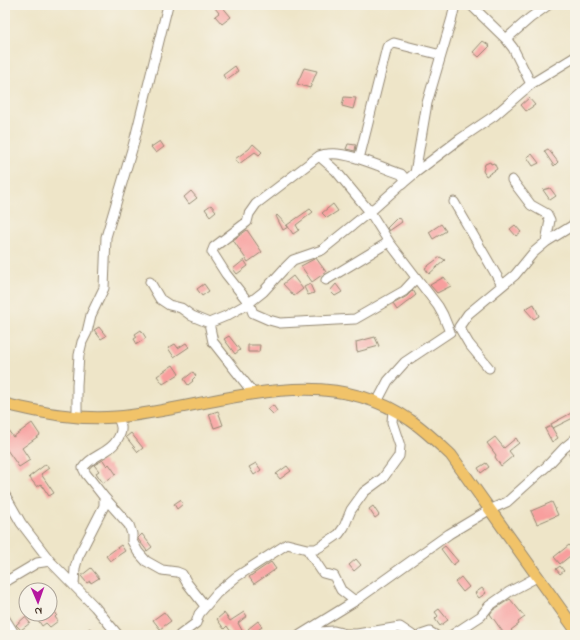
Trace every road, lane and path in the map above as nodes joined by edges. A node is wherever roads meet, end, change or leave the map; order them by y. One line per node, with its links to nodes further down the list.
1 (168, 5): 32 (street)
2 (455, 5): 6 (street)
3 (471, 5): 5 (street)
4 (548, 5): 5 (street)
5 (506, 39): 8 (street)
6 (441, 55): 10 (street); 11 (street)
7 (575, 57): 8 (street)
8 (531, 84): 11 (street)
9 (319, 156): 10 (street); 14 (street); 22 (street)
10 (359, 159): 14 (street)
11 (414, 173): 14 (street)
12 (512, 180): 17 (street)
13 (454, 202): 21 (street)
14 (370, 212): 16 (street); 22 (street)
15 (575, 224): 17 (street)
16 (389, 242): 18 (street); 19 (street)
17 (546, 242): 21 (street)
18 (416, 278): 22 (street); 25 (street)
19 (326, 280)
20 (150, 282): 23 (street)
21 (502, 285): 24 (street)
22 (249, 303): 23 (street)
23 (209, 323): 27 (street)
24 (459, 327): 25 (street); 26 (street)
25 (450, 332): 28 (street)
26 (489, 368)
27 (254, 394): 28 (main road); 31 (main road)
28 (376, 402): 30 (main road)
29 (5, 404): 32 (main road)
30 (393, 410): 36 (main road); 37 (street)
31 (117, 417): 32 (main road); 35 (street)
32 (77, 418)
33 (575, 439): 36 (street)
34 (5, 495): 38 (street)
35 (104, 497): 41 (street); 43 (street)
36 (489, 510): 39 (main road); 42 (street)
37 (307, 549): 42 (street); 43 (street)
38 (50, 561): 40 (street); 41 (street)
39 (537, 577): 45 (main road); 53 (street)
40 (5, 582)
41 (74, 585): 48 (street)
42 (355, 601): 46 (street)
43 (205, 606): 49 (street)
44 (5, 619): 47 (street)
45 (575, 628)
46 (304, 633): 50 (street)
47 (15, 635)
48 (118, 635)
49 (180, 635)
50 (412, 635)
51 (421, 635): 52 (street)
52 (435, 635)
53 (452, 635)

